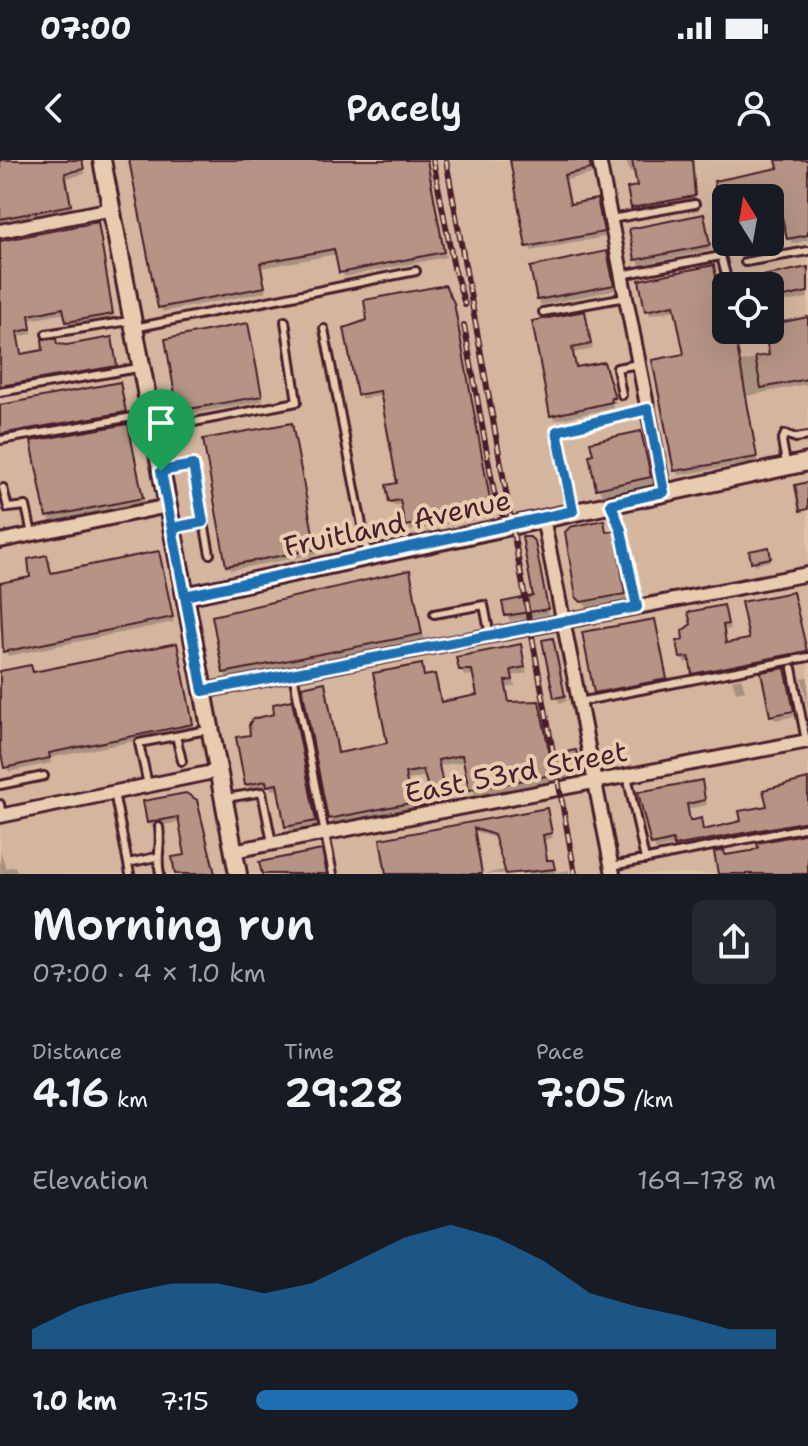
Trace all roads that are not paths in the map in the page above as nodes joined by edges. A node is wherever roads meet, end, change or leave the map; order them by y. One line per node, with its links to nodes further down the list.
1 (102, 160): 4 (main road)
2 (599, 160): 5 (street)
3 (695, 204): 5 (lane)
4 (112, 209): 6 (street); 15 (main road)
5 (611, 219): 11 (street)
6 (0, 231)
7 (808, 251): 8 (lane)
8 (745, 262)
9 (416, 271): 15 (lane)
10 (725, 272): 11 (lane)
11 (621, 275): 12 (street)
12 (626, 297): 13 (lane); 18 (street)
13 (543, 312)
14 (285, 321): 23 (lane)
15 (133, 324): 17 (lane); 19 (main road)
16 (324, 329): 40 (lane)
17 (46, 334)
18 (639, 363): 21 (lane); 22 (street)
19 (141, 367): 20 (lane); 23 (main road)
20 (0, 392)
21 (622, 395)
22 (648, 409): 30 (street); 33 (lane)
23 (152, 422): 25 (lane); 28 (main road)
24 (808, 436): 27 (lane)
25 (0, 440)
26 (808, 462): 27 (main road, Fruitland Avenue)
27 (787, 467): 30 (main road, Fruitland Avenue)
28 (161, 471): 32 (main road); 35 (lane)
29 (3, 488): 37 (lane)
30 (664, 492): 31 (main road, Fruitland Avenue)
31 (611, 504): 33 (main road, Fruitland Avenue); 43 (lane)
32 (168, 506): 36 (main road); 37 (street)
33 (573, 511): 34 (main road, Fruitland Avenue)
34 (543, 518): 40 (main road, Fruitland Avenue); 45 (street)
35 (203, 522): 36 (lane); 39 (lane)
36 (172, 528): 42 (main road)
37 (32, 534): 38 (street)
38 (0, 541)
39 (210, 554)
40 (368, 556): 42 (main road, Fruitland Avenue)
41 (808, 574): 43 (street)
42 (185, 596): 50 (main road)
43 (637, 607): 45 (street)
44 (434, 614): 46 (lane)
45 (564, 622): 46 (street); 51 (street)
46 (490, 636): 49 (street)
47 (808, 657): 51 (lane)
48 (792, 668): 54 (lane)
49 (293, 674): 50 (street); 67 (lane)
50 (203, 691): 52 (main road)
51 (579, 702): 59 (street)
52 (210, 729): 53 (lane); 56 (main road)
53 (176, 736): 55 (lane); 61 (lane)
54 (807, 741): 57 (street, East 53rd Street)
55 (182, 761)
56 (218, 771): 61 (street); 63 (main road)
57 (627, 775): 59 (street, East 53rd Street); 71 (lane)
58 (44, 776): 60 (lane)
59 (595, 781): 67 (street, East 53rd Street); 73 (street)
60 (0, 785)
61 (148, 785): 62 (street)
62 (114, 792): 64 (street); 72 (lane)
63 (224, 799): 68 (lane); 69 (main road)
64 (1, 812)
65 (159, 827): 70 (lane)
66 (808, 827): 71 (lane)
67 (325, 833): 68 (street, East 53rd Street); 77 (lane)
68 (272, 843): 69 (street, East 53rd Street)
69 (233, 851): 76 (main road)
70 (156, 857): 72 (lane); 75 (lane)
71 (645, 860): 73 (lane)
72 (128, 863): 74 (lane)
73 (613, 870)
74 (130, 874)
75 (160, 874)
76 (238, 874)
77 (333, 874)

